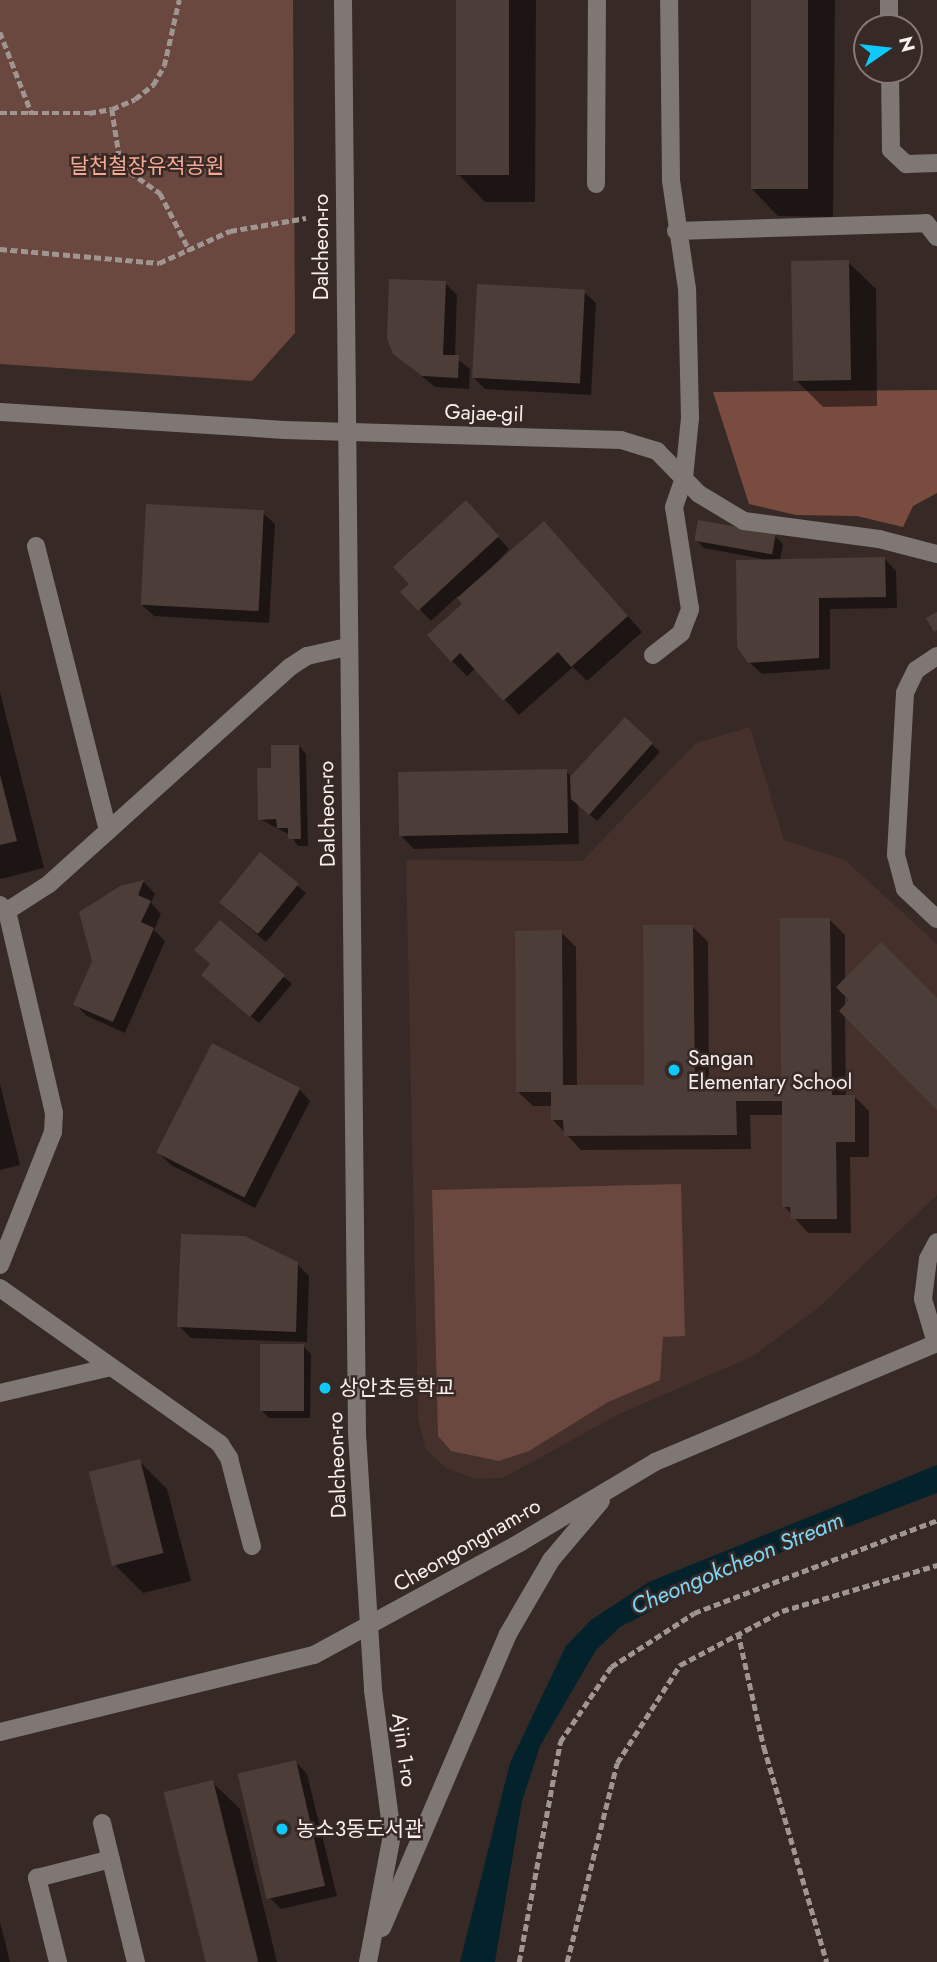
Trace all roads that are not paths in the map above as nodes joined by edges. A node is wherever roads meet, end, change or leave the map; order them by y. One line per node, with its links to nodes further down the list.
1 (342, 0): 10 (street, Dalcheon-ro)
2 (597, 0): 6 (street)
3 (669, 0): 7 (street)
4 (890, 84): 5 (street)
5 (937, 163)
6 (596, 184)
7 (676, 231): 8 (street); 11 (street)
8 (937, 237)
9 (0, 412): 10 (street, Gajae-gil)
10 (345, 432): 11 (street, Gajae-gil); 14 (street, Dalcheon-ro)
11 (684, 478): 13 (street, Gajae-gil); 15 (street)
12 (36, 546): 17 (street)
13 (937, 554)
14 (347, 647): 17 (street); 28 (street, Dalcheon-ro)
15 (653, 655)
16 (937, 656): 19 (street)
17 (108, 831): 18 (street)
18 (4, 908): 21 (street)
19 (937, 919)
20 (937, 1242): 23 (street)
21 (0, 1265)
22 (0, 1288): 24 (street)
23 (937, 1343): 26 (street, Cheongongnam-ro)
24 (111, 1367): 25 (street); 27 (street)
25 (0, 1394)
26 (618, 1483): 28 (street, Cheongongnam-ro); 32 (street)
27 (252, 1546)
28 (368, 1627): 29 (street, Cheongongnam-ro); 32 (street, Ajin 1-ro)
29 (0, 1732)
30 (102, 1823): 31 (street)
31 (111, 1859): 33 (street); 34 (street)
32 (369, 1956)
33 (58, 1962)
34 (136, 1962)

